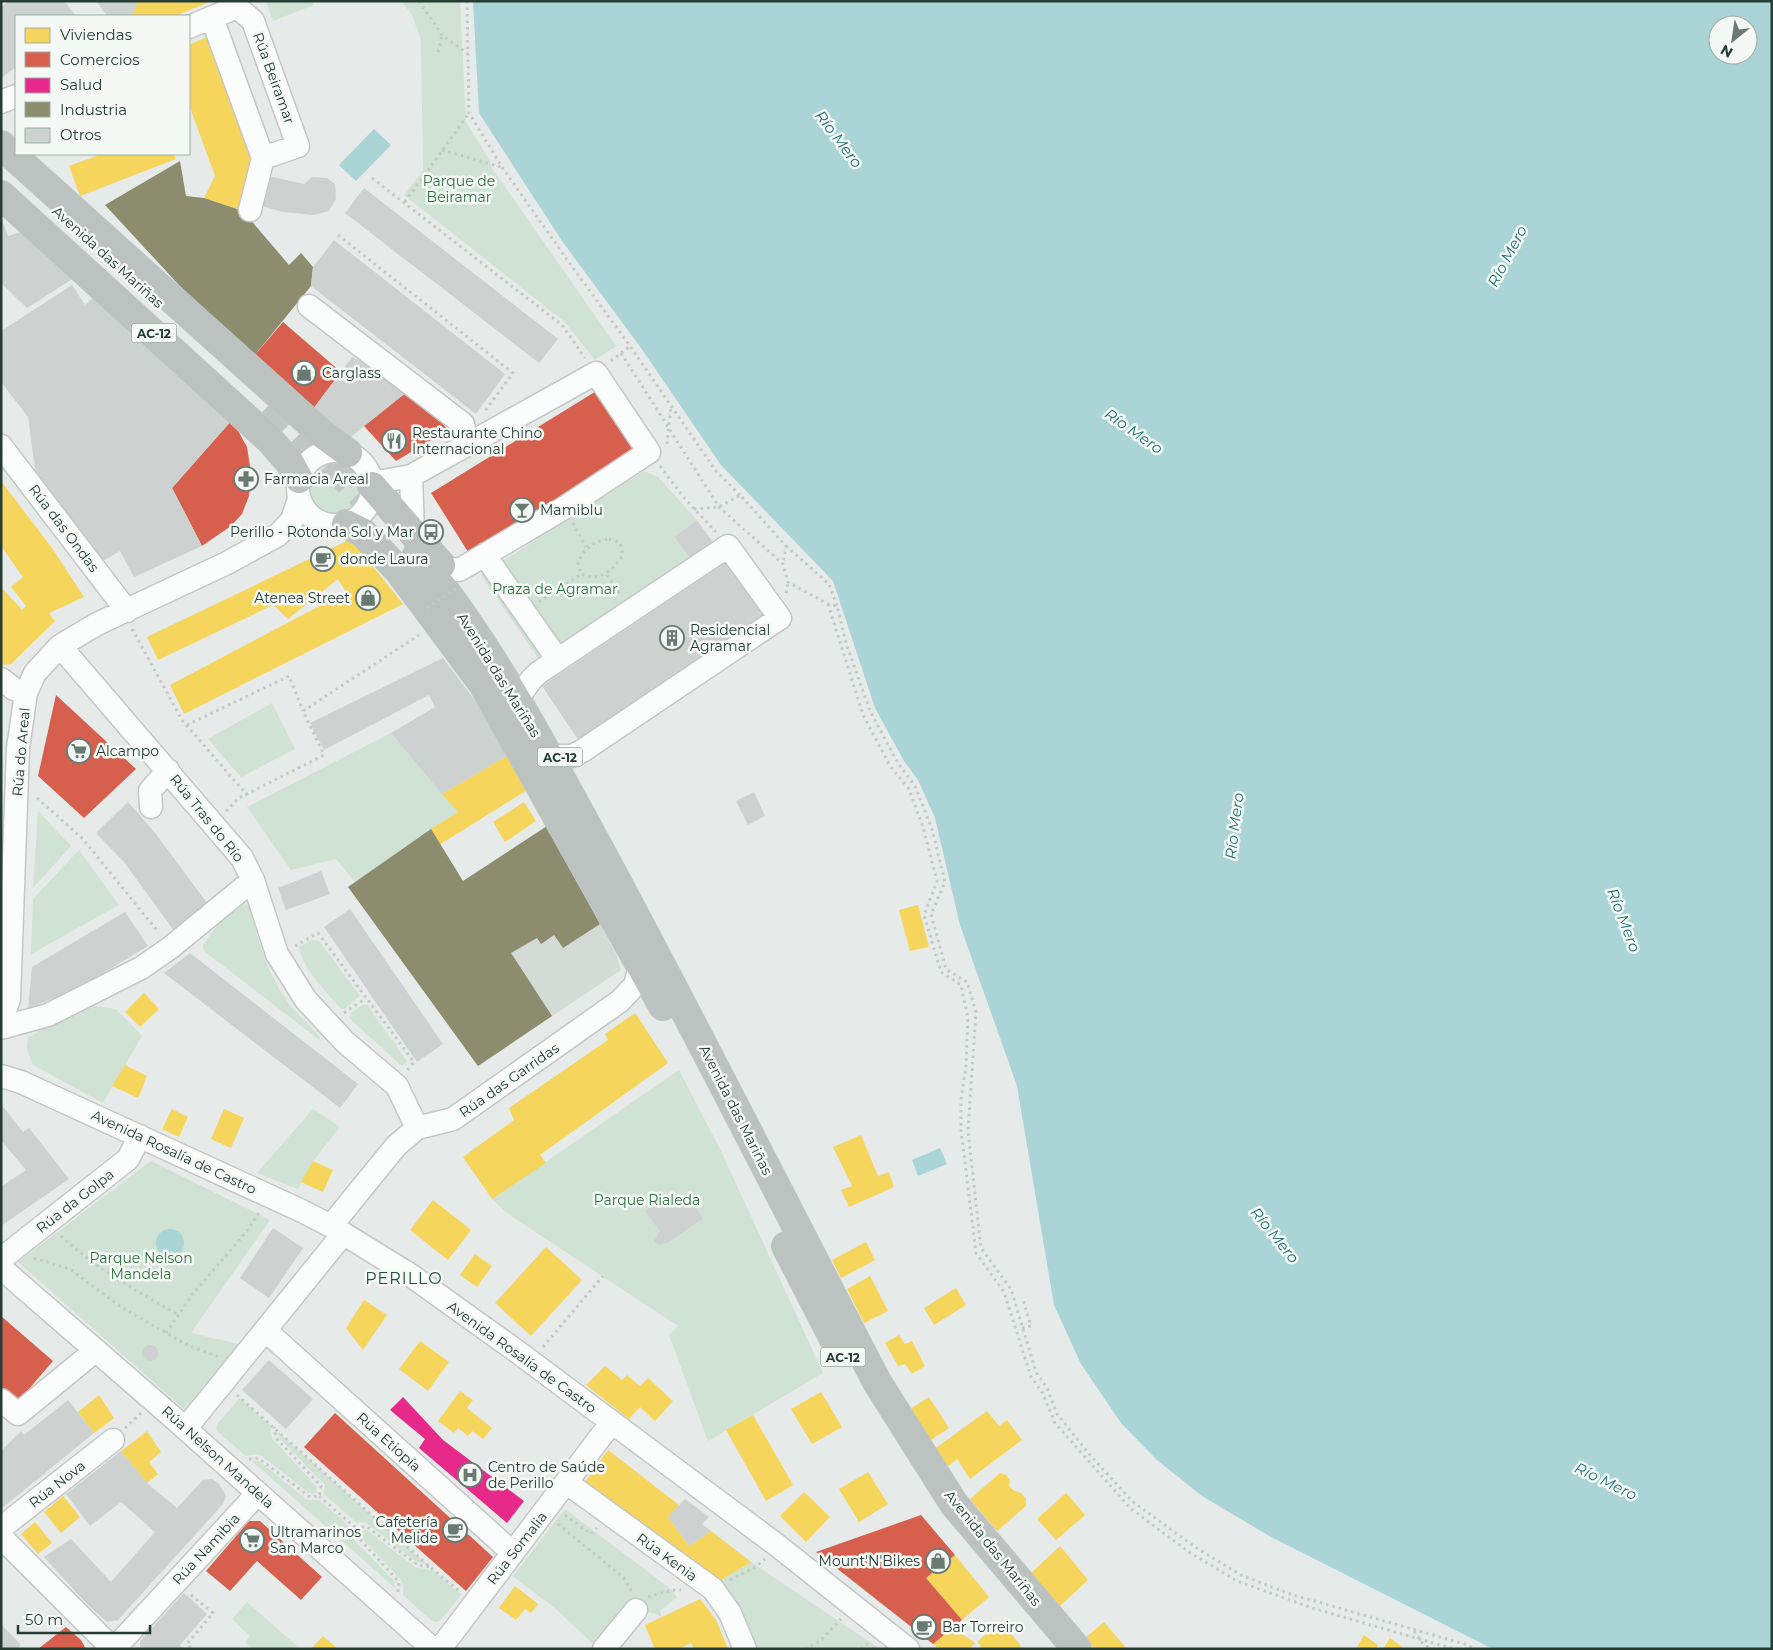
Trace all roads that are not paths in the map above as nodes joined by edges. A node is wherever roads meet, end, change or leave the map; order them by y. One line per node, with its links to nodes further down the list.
1 (212, 18): 2 (street, Rúa Beiramar); 6 (street); 6 (street, Rúa Beiramar)
2 (190, 27)
3 (15, 96): 4 (street)
4 (1, 102)
5 (1, 145): 14 (highway, AC-12)
6 (263, 158): 10 (street)
7 (1, 161): 8 (highway, Avenida das Mariñas / AC-12)
8 (1, 181)
9 (1, 195): 17 (highway, AC-12)
10 (250, 210)
11 (309, 306): 12 (street)
12 (467, 445): 15 (street); 21 (street)
13 (1, 446): 23 (street, Rúa das Ondas)
14 (348, 453): 16 (street); 17 (street)
15 (411, 476): 16 (street); 20 (street)
16 (372, 484): 18 (street); 20 (highway, AC-12)
17 (299, 489): 18 (street); 19 (street, Rúa do Areal)
18 (335, 524): 19 (street, Rúa do Areal); 33 (highway, AC-12)
19 (278, 535): 23 (street, Rúa do Areal)
20 (412, 550): 22 (highway, AC-12); 36 (highway, Avenida das Mariñas / AC-12); 37 (highway, Avenida das Mariñas / AC-12)
21 (486, 554): 22 (street); 25 (street)
22 (451, 578): 27 (highway, AC-12)
23 (127, 611): 24 (street, Rúa do Areal)
24 (60, 646): 28 (street, Rúa do Areal); 30 (street, Rúa Tras do Río)
25 (558, 660): 27 (street); 29 (street)
26 (1, 679): 28 (street)
27 (523, 691): 29 (highway, AC-12)
28 (26, 693): 34 (street, Rúa do Areal)
29 (560, 756): 37 (highway, AC-12)
30 (168, 770): 31 (street); 32 (street, Rúa Tras do Río)
31 (151, 806)
32 (253, 880): 35 (street); 40 (street, Rúa Tras do Río)
33 (640, 967): 36 (highway, AC-12); 40 (street, Rúa das Garridas)
34 (1, 1023)
35 (1, 1028)
36 (682, 1035): 62 (highway, Avenida das Mariñas / AC-12)
37 (706, 1053): 63 (highway, Avenida das Mariñas / AC-12)
38 (1, 1069): 39 (street, Avenida Rosalía de Castro)
39 (11, 1079): 41 (street, Avenida Rosalía de Castro)
40 (417, 1128): 42 (street, Rúa das Garridas)
41 (140, 1136): 42 (street, Avenida Rosalía de Castro); 43 (street, Rúa da Golpa)
42 (337, 1230): 44 (street); 47 (street, Avenida Rosalía de Castro)
43 (5, 1259): 45 (street, Rúa Nelson Mandela)
44 (265, 1330): 48 (street); 54 (street, Rúa Etiopía)
45 (95, 1351): 46 (street); 48 (street, Rúa Nelson Mandela)
46 (1, 1400)
47 (611, 1423): 50 (street, Rúa Somalia); 61 (street, Avenida Rosalía de Castro)
48 (186, 1428): 51 (street, Rúa Nelson Mandela)
49 (112, 1440): 52 (street, Rúa Nova)
50 (567, 1483): 54 (street, Rúa Somalia); 60 (street, Rúa Kenia)
51 (258, 1493): 56 (street, Rúa Namibia); 57 (street, Rúa Nelson Mandela)
52 (1, 1528)
53 (1, 1537): 56 (street)
54 (513, 1553): 58 (street, Rúa Somalia)
55 (637, 1606): 59 (street)
56 (114, 1649)
57 (433, 1649)
58 (440, 1649)
59 (604, 1649)
60 (745, 1649)
61 (908, 1649)
62 (1054, 1649)
63 (1077, 1649)

